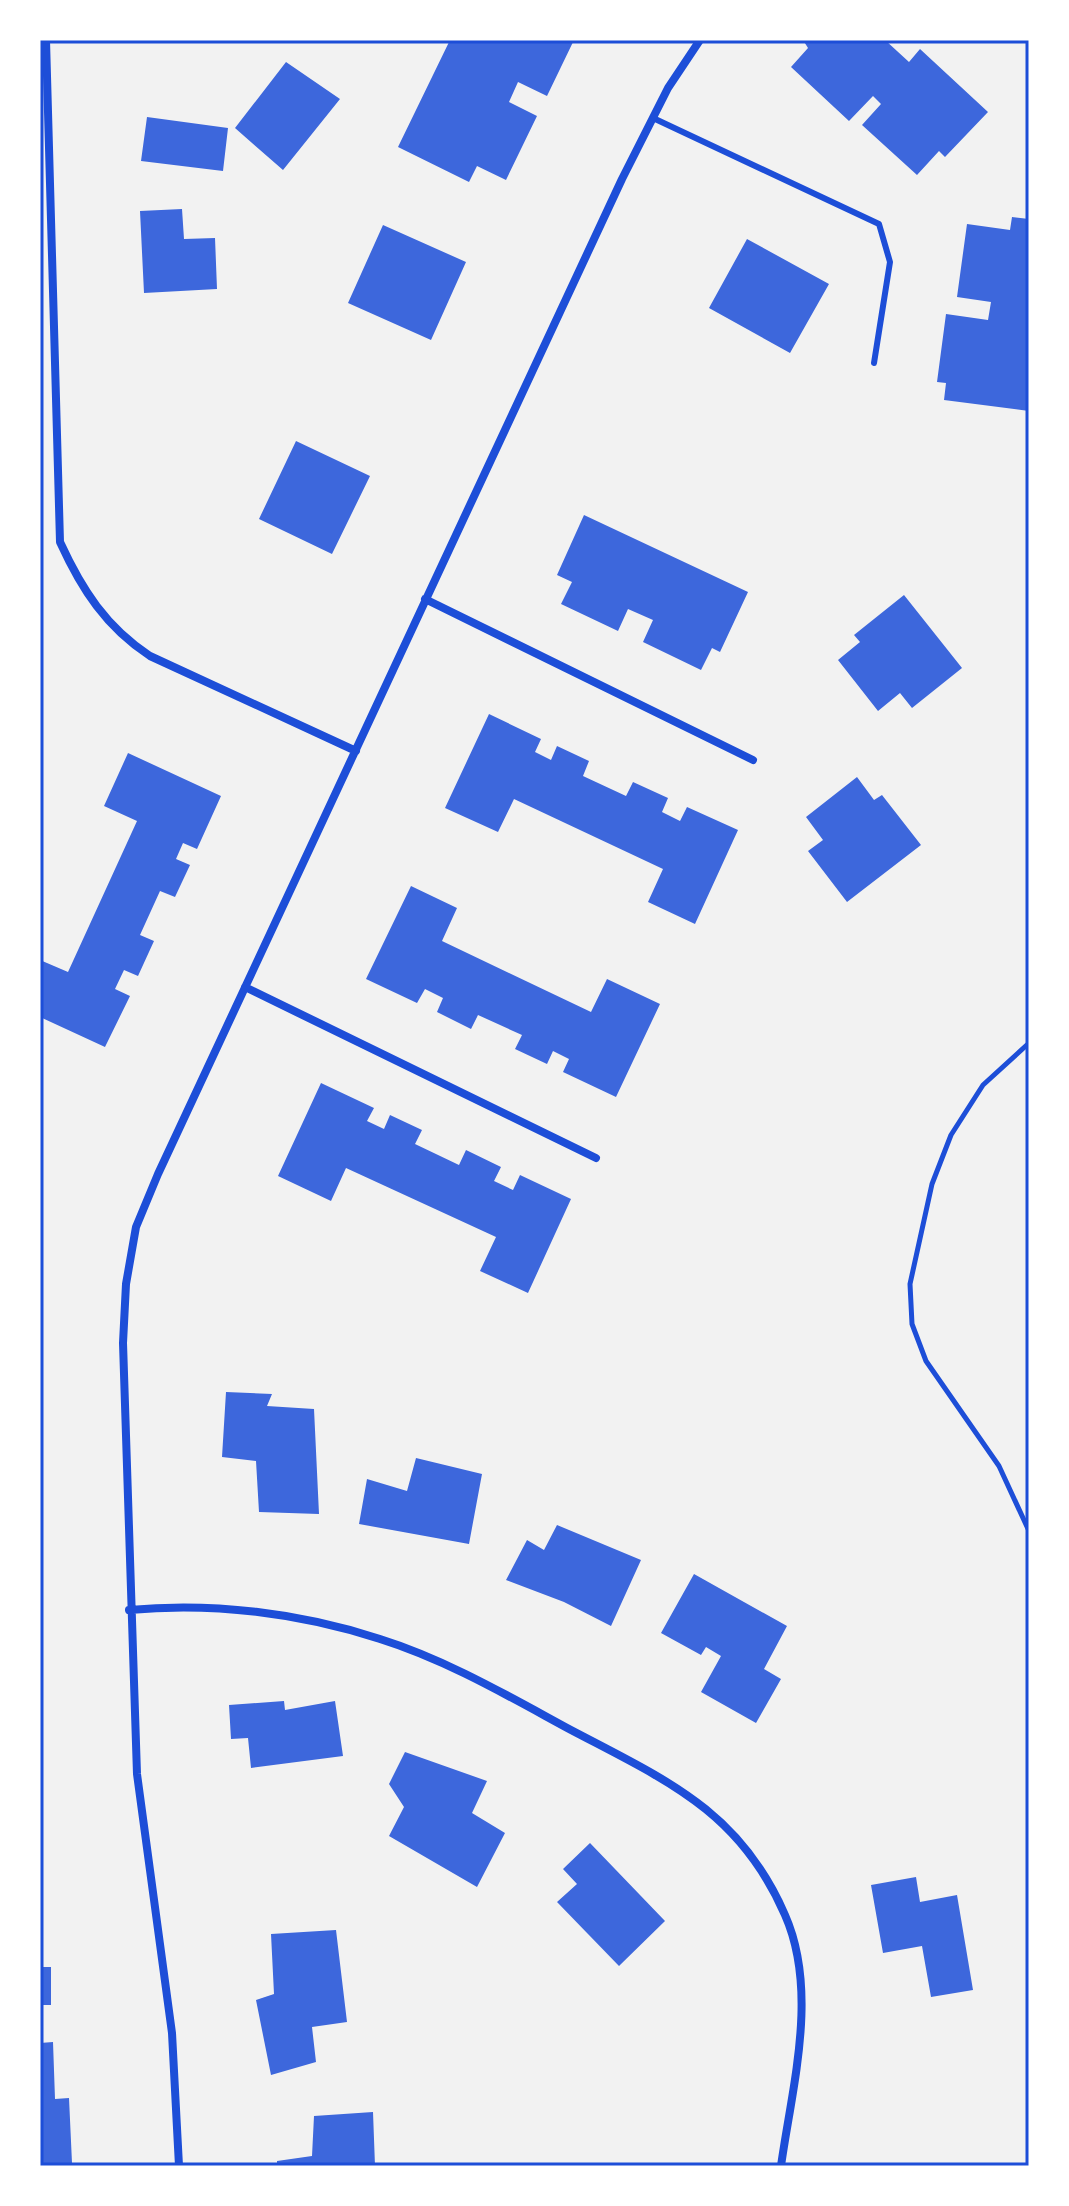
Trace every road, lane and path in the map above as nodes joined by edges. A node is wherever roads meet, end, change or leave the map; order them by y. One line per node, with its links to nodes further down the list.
1 (46, 40): 6 (street)
2 (700, 40): 3 (street)
3 (653, 118): 4 (lane); 5 (street)
4 (874, 363)
5 (425, 599): 6 (street); 7 (street)
6 (356, 751): 8 (street)
7 (753, 760)
8 (245, 987): 10 (street); 12 (street)
9 (1029, 1043): 11 (path)
10 (596, 1158)
11 (1029, 1531)
12 (129, 1610): 13 (street); 14 (street)
13 (179, 2166)
14 (781, 2166)

